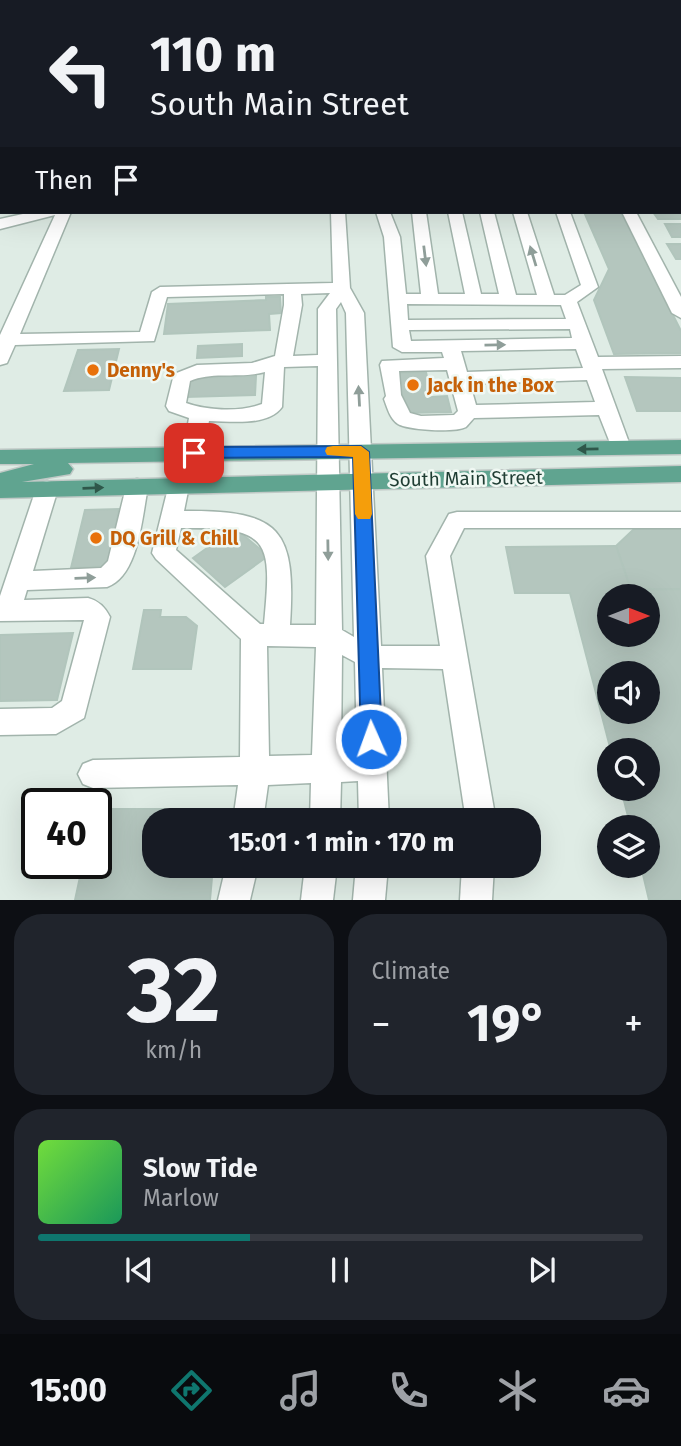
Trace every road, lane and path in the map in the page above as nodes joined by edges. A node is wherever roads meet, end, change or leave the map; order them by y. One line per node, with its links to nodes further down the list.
1 (42, 214): 11 (street)
2 (63, 214): 23 (street)
3 (338, 214): 12 (street)
4 (384, 214): 14 (street)
5 (419, 214): 16 (street, one-way to 16)
6 (455, 214): 15 (street)
7 (488, 214): 17 (street)
8 (521, 214): 18 (street, one-way to 8)
9 (564, 214): 19 (street)
10 (630, 214): 20 (street)
11 (0, 224)
12 (342, 288): 13 (street); 26 (street); 37 (street, one-way to 12)
13 (292, 289): 23 (street); 27 (street)
14 (398, 299): 16 (street); 22 (street)
15 (474, 299): 16 (street); 17 (street)
16 (430, 300)
17 (509, 300): 18 (street)
18 (547, 300): 19 (street)
19 (568, 300): 21 (street)
20 (681, 313)
21 (576, 324): 22 (street); 24 (street)
22 (400, 326): 28 (street)
23 (4, 340): 25 (street)
24 (583, 343): 28 (street, one-way to 24); 30 (street)
25 (0, 359)
26 (327, 360): 27 (street); 36 (street)
27 (279, 361): 33 (street); 33 (street)
28 (456, 362): 30 (street); 32 (street); 32 (street)
29 (681, 362): 30 (street)
30 (592, 368): 31 (street)
31 (606, 408): 32 (street); 35 (street)
32 (468, 412)
33 (200, 415): 39 (street)
34 (681, 447): 35 (main road, South Main Street)
35 (621, 448): 37 (main road, South Main Street, one-way to 37)
36 (328, 451): 37 (main road, South Main Street); 39 (main road, South Main Street); 43 (street)
37 (361, 452): 42 (street)
38 (153, 453): 39 (main road, South Main Street); 40 (main road, South Main Street); 44 (main road)
39 (194, 453)
40 (0, 457)
41 (681, 474): 42 (main road, South Main Street)
42 (363, 480): 43 (main road, South Main Street); 55 (street)
43 (327, 481): 45 (main road, South Main Street); 54 (street, one-way to 54)
44 (0, 483)
45 (178, 485): 46 (main road, South Main Street); 49 (street)
46 (137, 487): 47 (main road, South Main Street, one-way to 46); 51 (street, one-way to 46)
47 (47, 489): 48 (main road, South Main Street); 51 (street)
48 (0, 490)
49 (171, 520): 53 (street); 53 (street)
50 (681, 520): 56 (street)
51 (17, 581): 52 (street)
52 (4, 611): 57 (street)
53 (265, 635): 54 (street); 60 (street)
54 (329, 636): 55 (street); 58 (street)
55 (369, 657): 56 (street); 59 (street)
56 (455, 658): 65 (street)
57 (0, 722)
58 (326, 766): 59 (street); 60 (street); 63 (street)
59 (372, 767): 64 (street)
60 (255, 771): 61 (street); 62 (street)
61 (93, 774)
62 (250, 808)
63 (325, 808)
64 (374, 808)
65 (479, 808)
66 (239, 878): 70 (street)
67 (320, 878): 71 (street)
68 (371, 878): 72 (street)
69 (477, 878): 73 (street)
70 (234, 900)
71 (317, 900)
72 (369, 900)
73 (476, 900)

